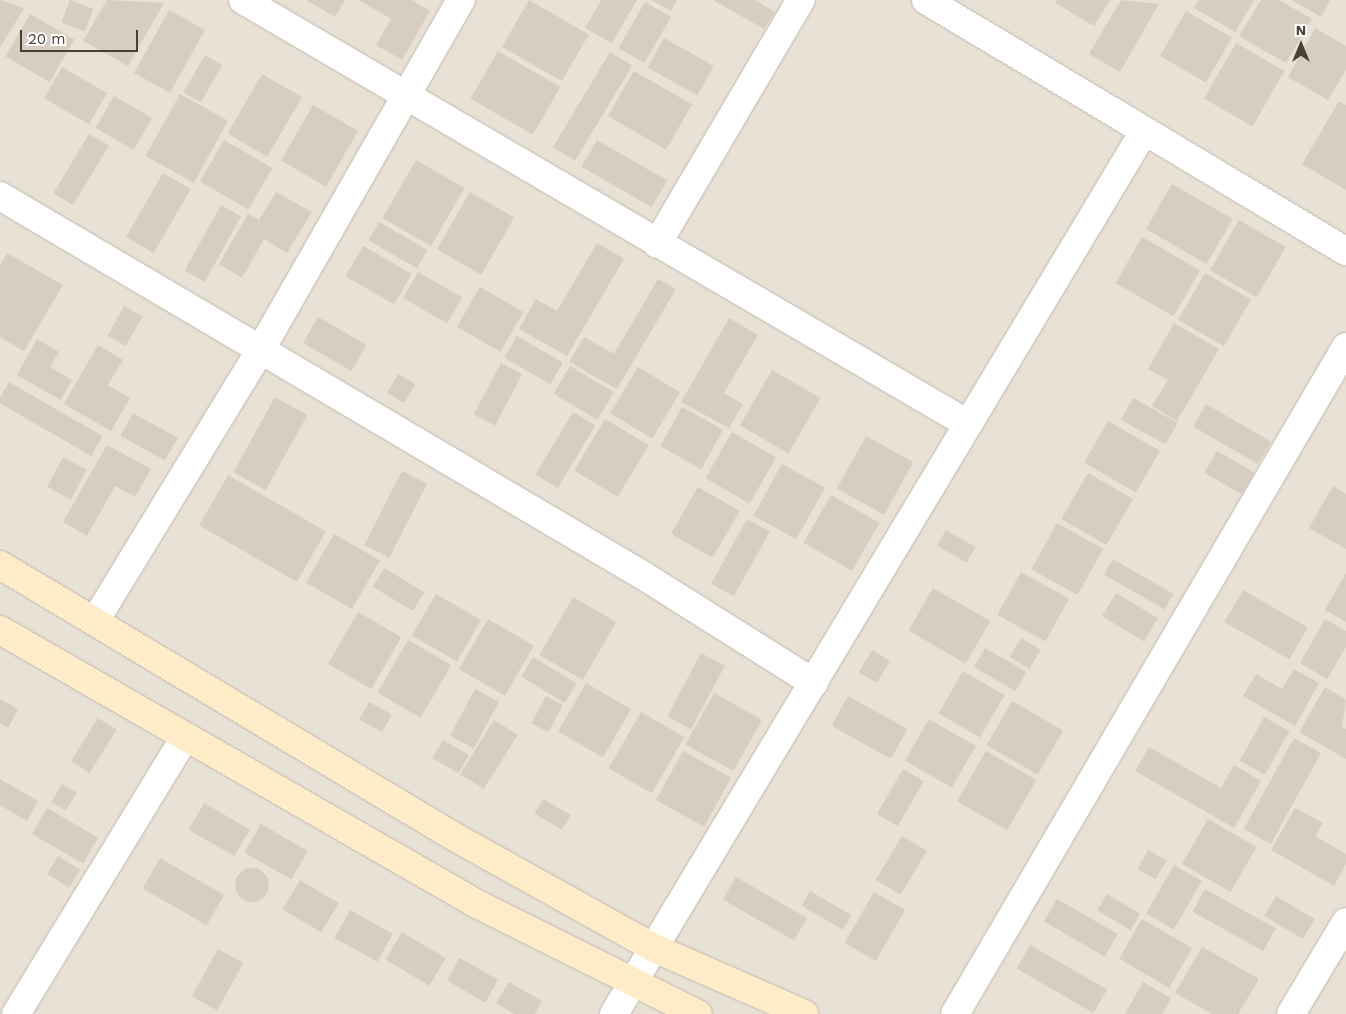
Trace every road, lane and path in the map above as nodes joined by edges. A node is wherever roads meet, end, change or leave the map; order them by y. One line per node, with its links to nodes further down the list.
1 (243, 0): 5 (street)
2 (461, 0): 5 (street)
3 (801, 0): 8 (street)
4 (926, 0): 6 (street)
5 (406, 94): 8 (street); 11 (street)
6 (1143, 133): 9 (street); 12 (street)
7 (0, 196): 11 (street)
8 (656, 244): 12 (street)
9 (1346, 251)
10 (1346, 347): 25 (street)
11 (261, 349): 14 (street); 16 (street)
12 (968, 424): 16 (street)
13 (0, 565): 14 (street)
14 (95, 621): 19 (street)
15 (0, 630): 17 (street)
16 (814, 683): 19 (street)
17 (185, 737): 20 (street); 21 (street)
18 (1346, 922): 26 (street)
19 (654, 948): 20 (street); 24 (street)
20 (632, 984): 22 (street); 23 (street)
21 (16, 1014)
22 (614, 1014)
23 (698, 1014)
24 (804, 1014)
25 (955, 1014)
26 (1291, 1014)

